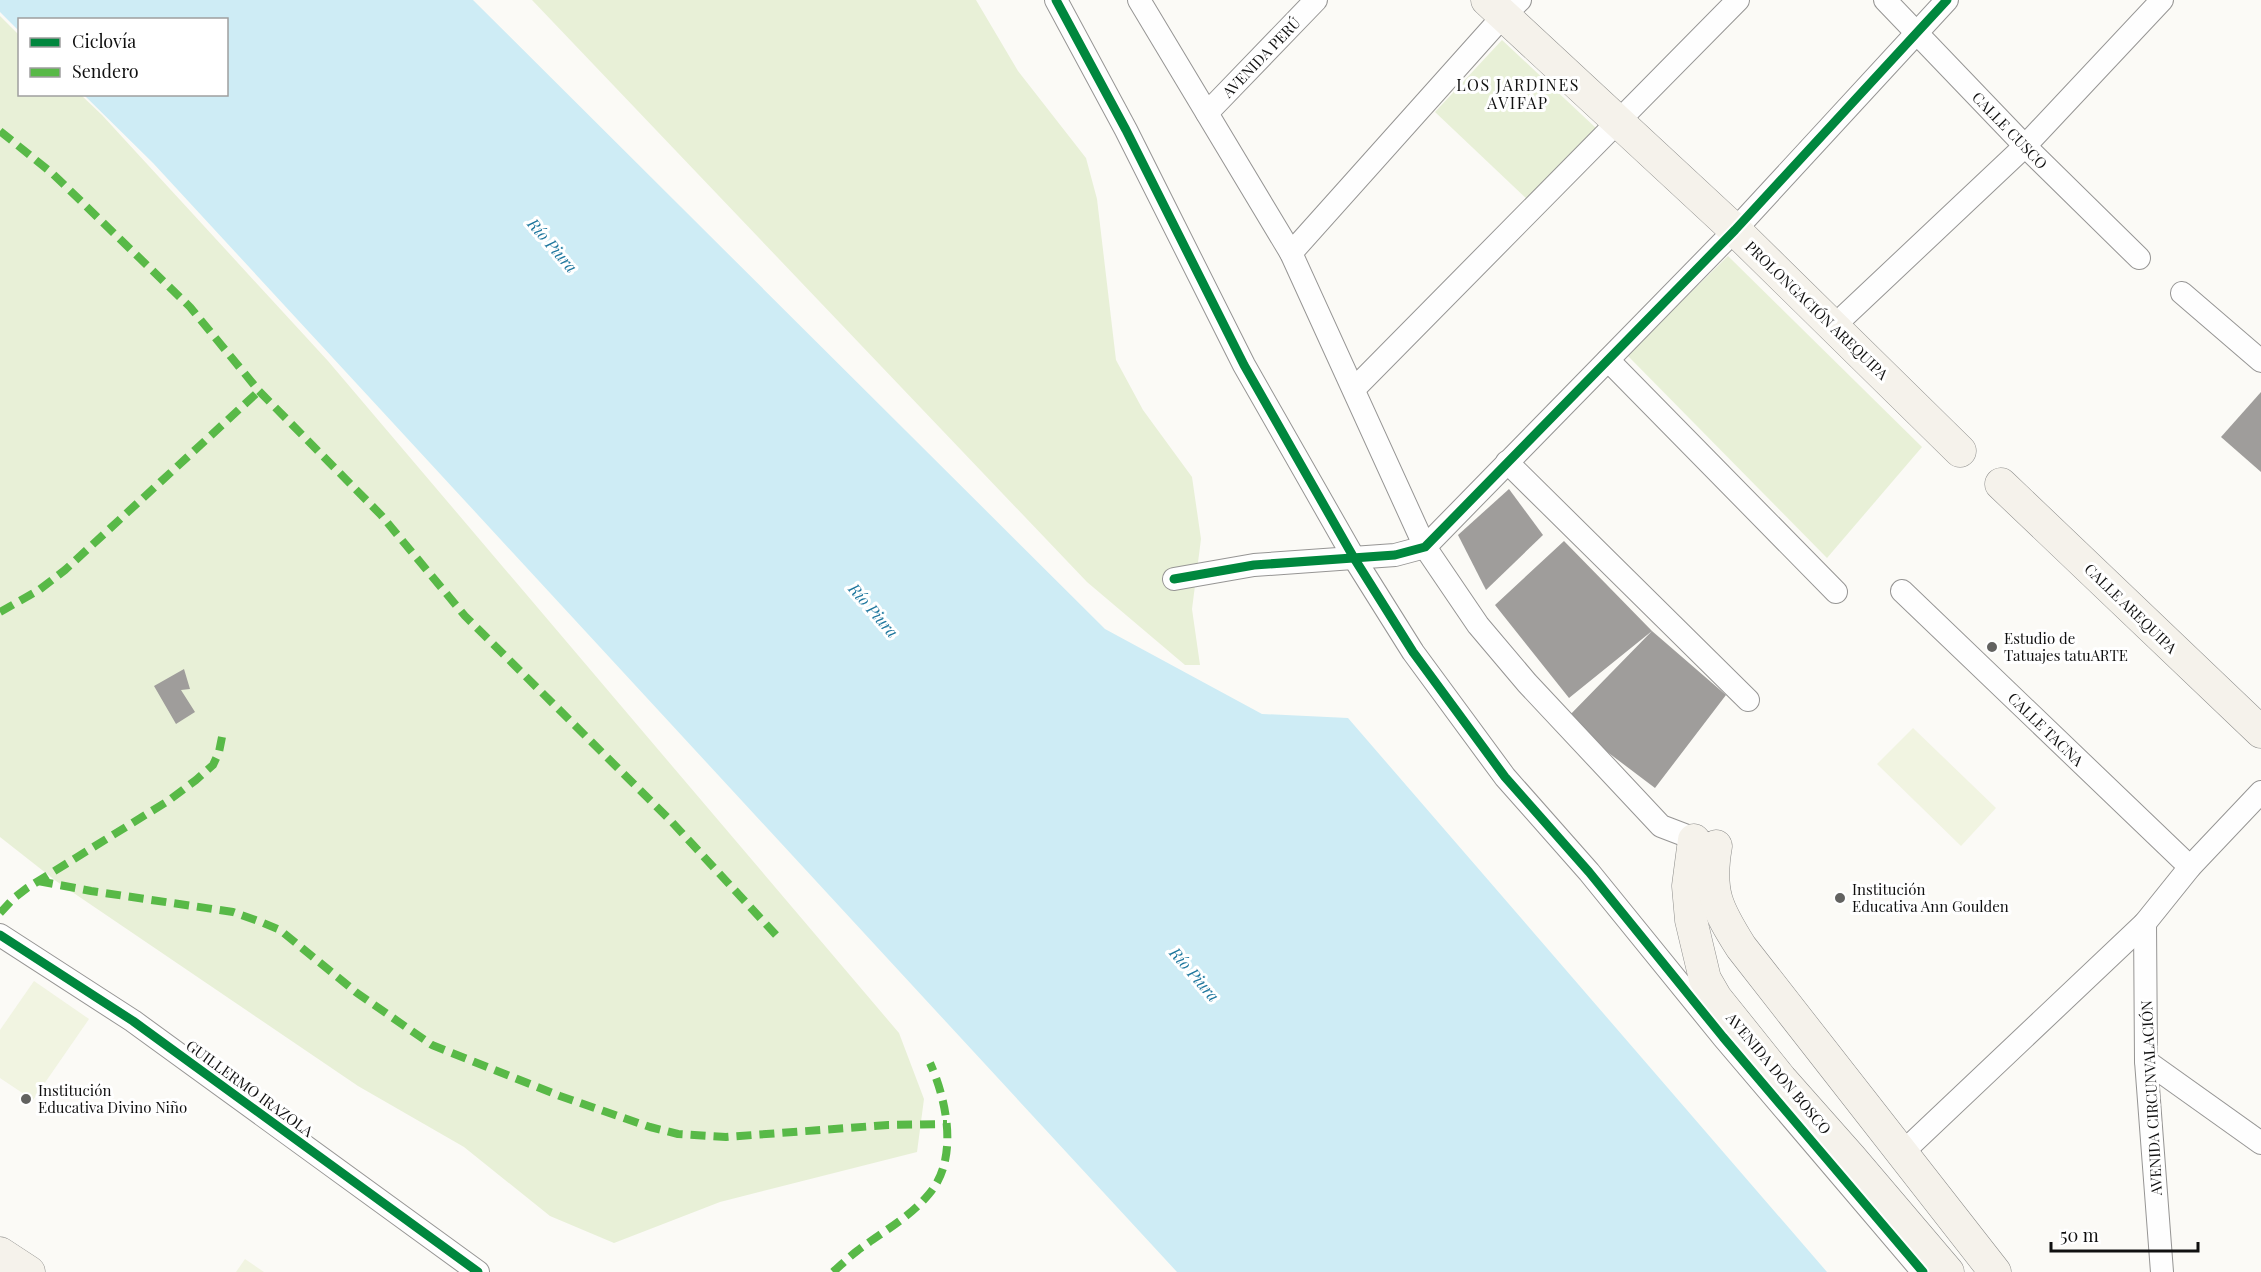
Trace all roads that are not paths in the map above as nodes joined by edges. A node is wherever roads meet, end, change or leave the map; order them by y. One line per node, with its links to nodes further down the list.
1 (1056, 0): 25 (street)
2 (1139, 0): 10 (street)
3 (1316, 0): 10 (street, AVENIDA PERÚ)
4 (1738, 0): 11 (street)
5 (1885, 0): 9 (street, CALLE CUSCO)
6 (1947, 0): 9 (street)
7 (2162, 0): 12 (street)
8 (1504, 5): 11 (main road, PROLONGACIÓN AREQUIPA); 14 (street)
9 (1915, 33): 12 (street, CALLE CUSCO); 13 (street)
10 (1207, 113): 14 (street)
11 (1618, 123): 13 (main road, PROLONGACIÓN AREQUIPA); 20 (street)
12 (2025, 146): 15 (street, CALLE CUSCO); 17 (street)
13 (1735, 230): 17 (main road, PROLONGACIÓN AREQUIPA); 18 (street)
14 (1291, 253): 20 (street)
15 (2139, 258)
16 (2182, 293): 19 (street)
17 (1834, 326): 21 (main road, PROLONGACIÓN AREQUIPA)
18 (1608, 360): 22 (street); 28 (street)
19 (2261, 361)
20 (1354, 389): 24 (street)
21 (1960, 451)
22 (1507, 462): 24 (street); 29 (street)
23 (2001, 484): 30 (main road, CALLE AREQUIPA)
24 (1425, 547): 25 (street); 32 (street)
25 (1354, 558): 26 (street); 42 (street)
26 (1174, 579)
27 (1902, 591): 33 (street, CALLE TACNA)
28 (1836, 592)
29 (1748, 700)
30 (2261, 732)
31 (2261, 792): 33 (street)
32 (1705, 843): 38 (main road); 43 (main road, AVENIDA DON BOSCO)
33 (2190, 867): 34 (street)
34 (2145, 923): 36 (street, AVENIDA CIRCUNVALACIÓN); 38 (street)
35 (0, 935): 41 (street, GUILLERMO IRAZOLA)
36 (2146, 1061): 37 (street); 45 (street, AVENIDA CIRCUNVALACIÓN)
37 (2261, 1143)
38 (1902, 1153): 44 (main road)
39 (0, 1253): 40 (main road)
40 (29, 1272)
41 (478, 1272)
42 (1923, 1272)
43 (1948, 1272)
44 (1995, 1272)
45 (2162, 1272)

